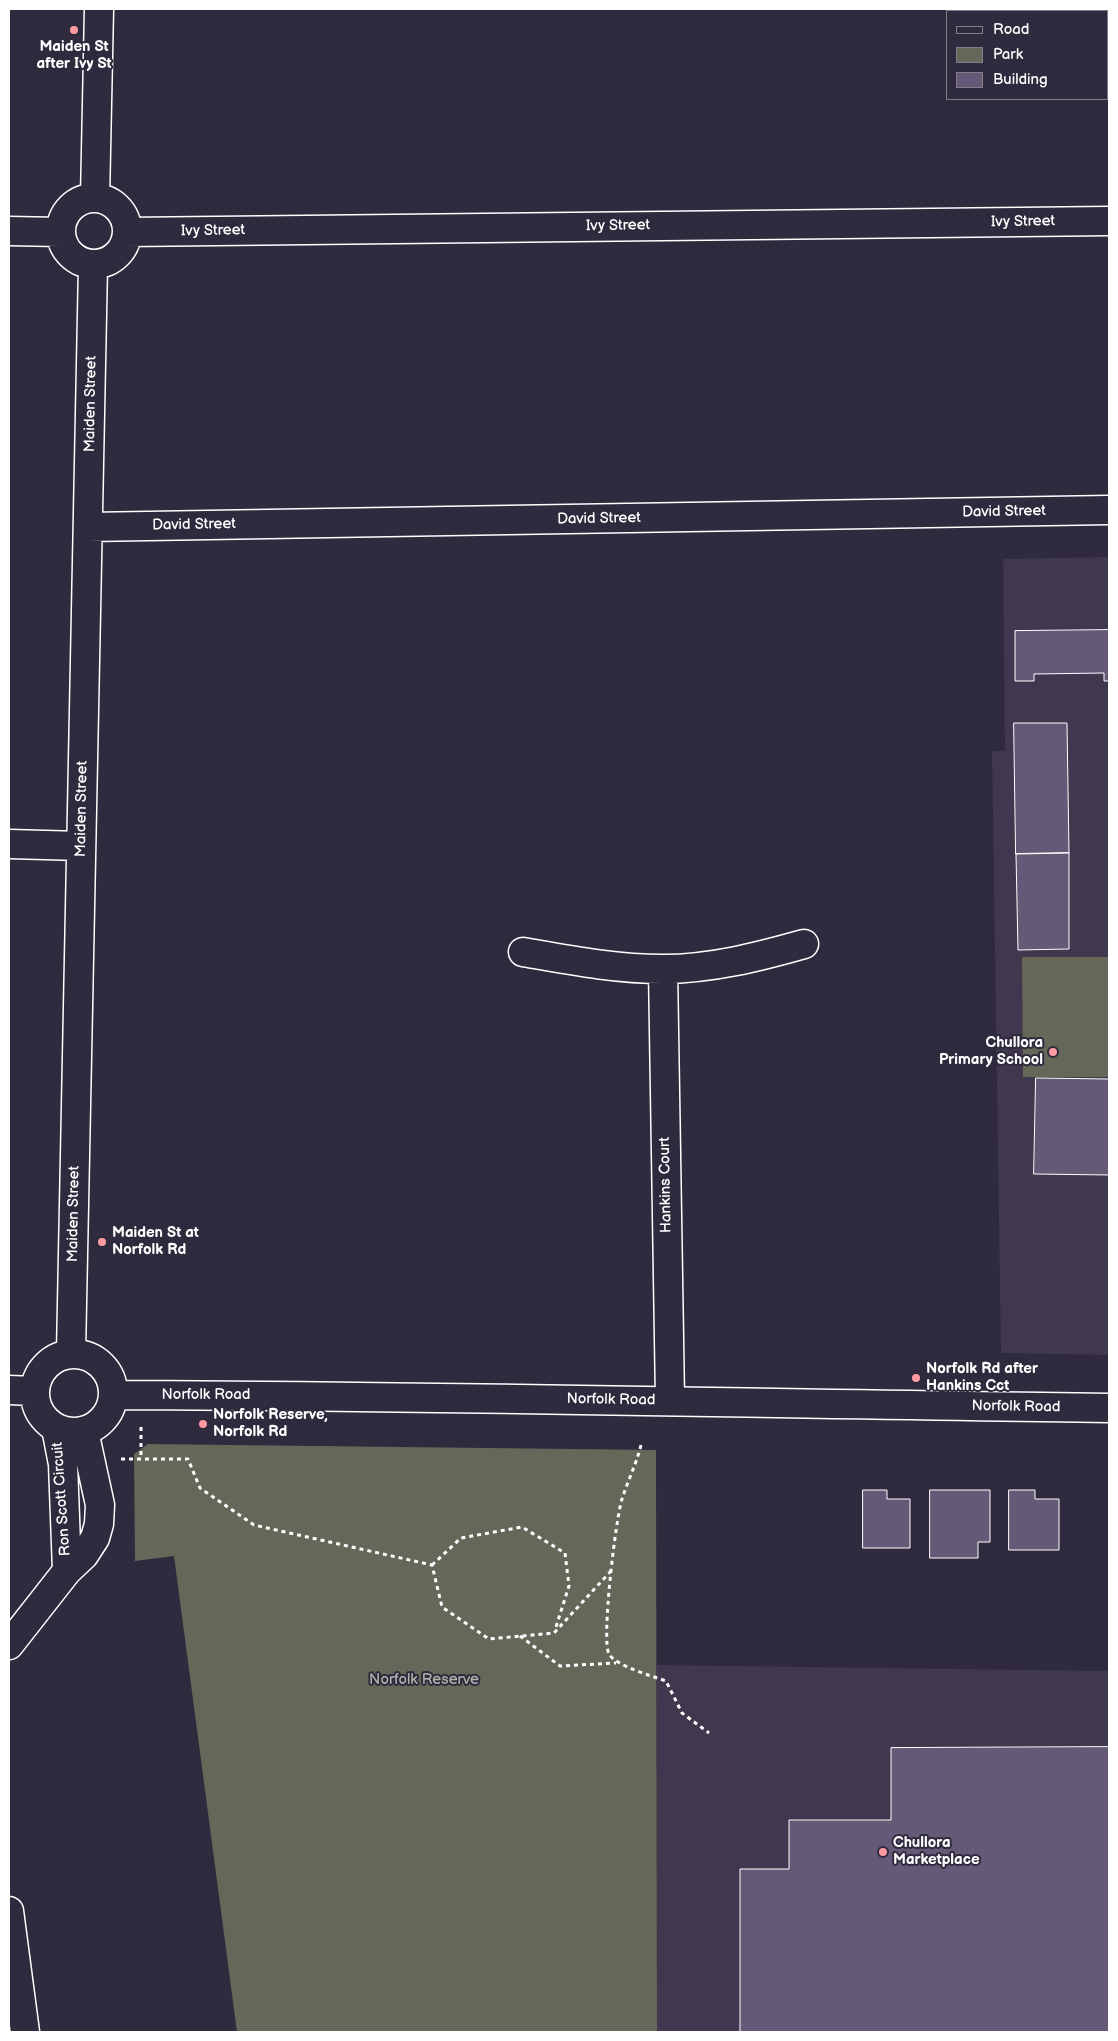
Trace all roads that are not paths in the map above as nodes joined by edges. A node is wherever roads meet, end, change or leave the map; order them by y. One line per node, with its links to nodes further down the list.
1 (99, 9): 2 (street)
2 (95, 198): 5 (street); 6 (street)
3 (1109, 220): 6 (street, Ivy Street)
4 (9, 232): 5 (street)
5 (60, 232): 7 (street)
6 (127, 232): 7 (street)
7 (93, 265): 9 (street, Maiden Street)
8 (1109, 510): 9 (street, David Street)
9 (88, 527): 11 (street, Maiden Street)
10 (9, 844): 11 (street)
11 (81, 846): 15 (street, Maiden Street)
12 (804, 944): 14 (street)
13 (523, 952): 14 (street)
14 (663, 969): 18 (street, Hankins Court)
15 (71, 1353): 16 (street); 17 (street)
16 (22, 1390): 20 (street)
17 (113, 1395): 18 (street, Norfolk Road); 21 (street)
18 (670, 1400): 19 (street, Norfolk Road)
19 (1109, 1408)
20 (56, 1428): 21 (street); 22 (street, Ron Scott Circuit)
21 (84, 1431): 22 (street, Ron Scott Circuit)
22 (67, 1571): 23 (street, Ron Scott Circuit)
23 (9, 1645)
24 (9, 1911): 25 (street)
25 (14, 1990): 26 (street)
26 (25, 2032)

